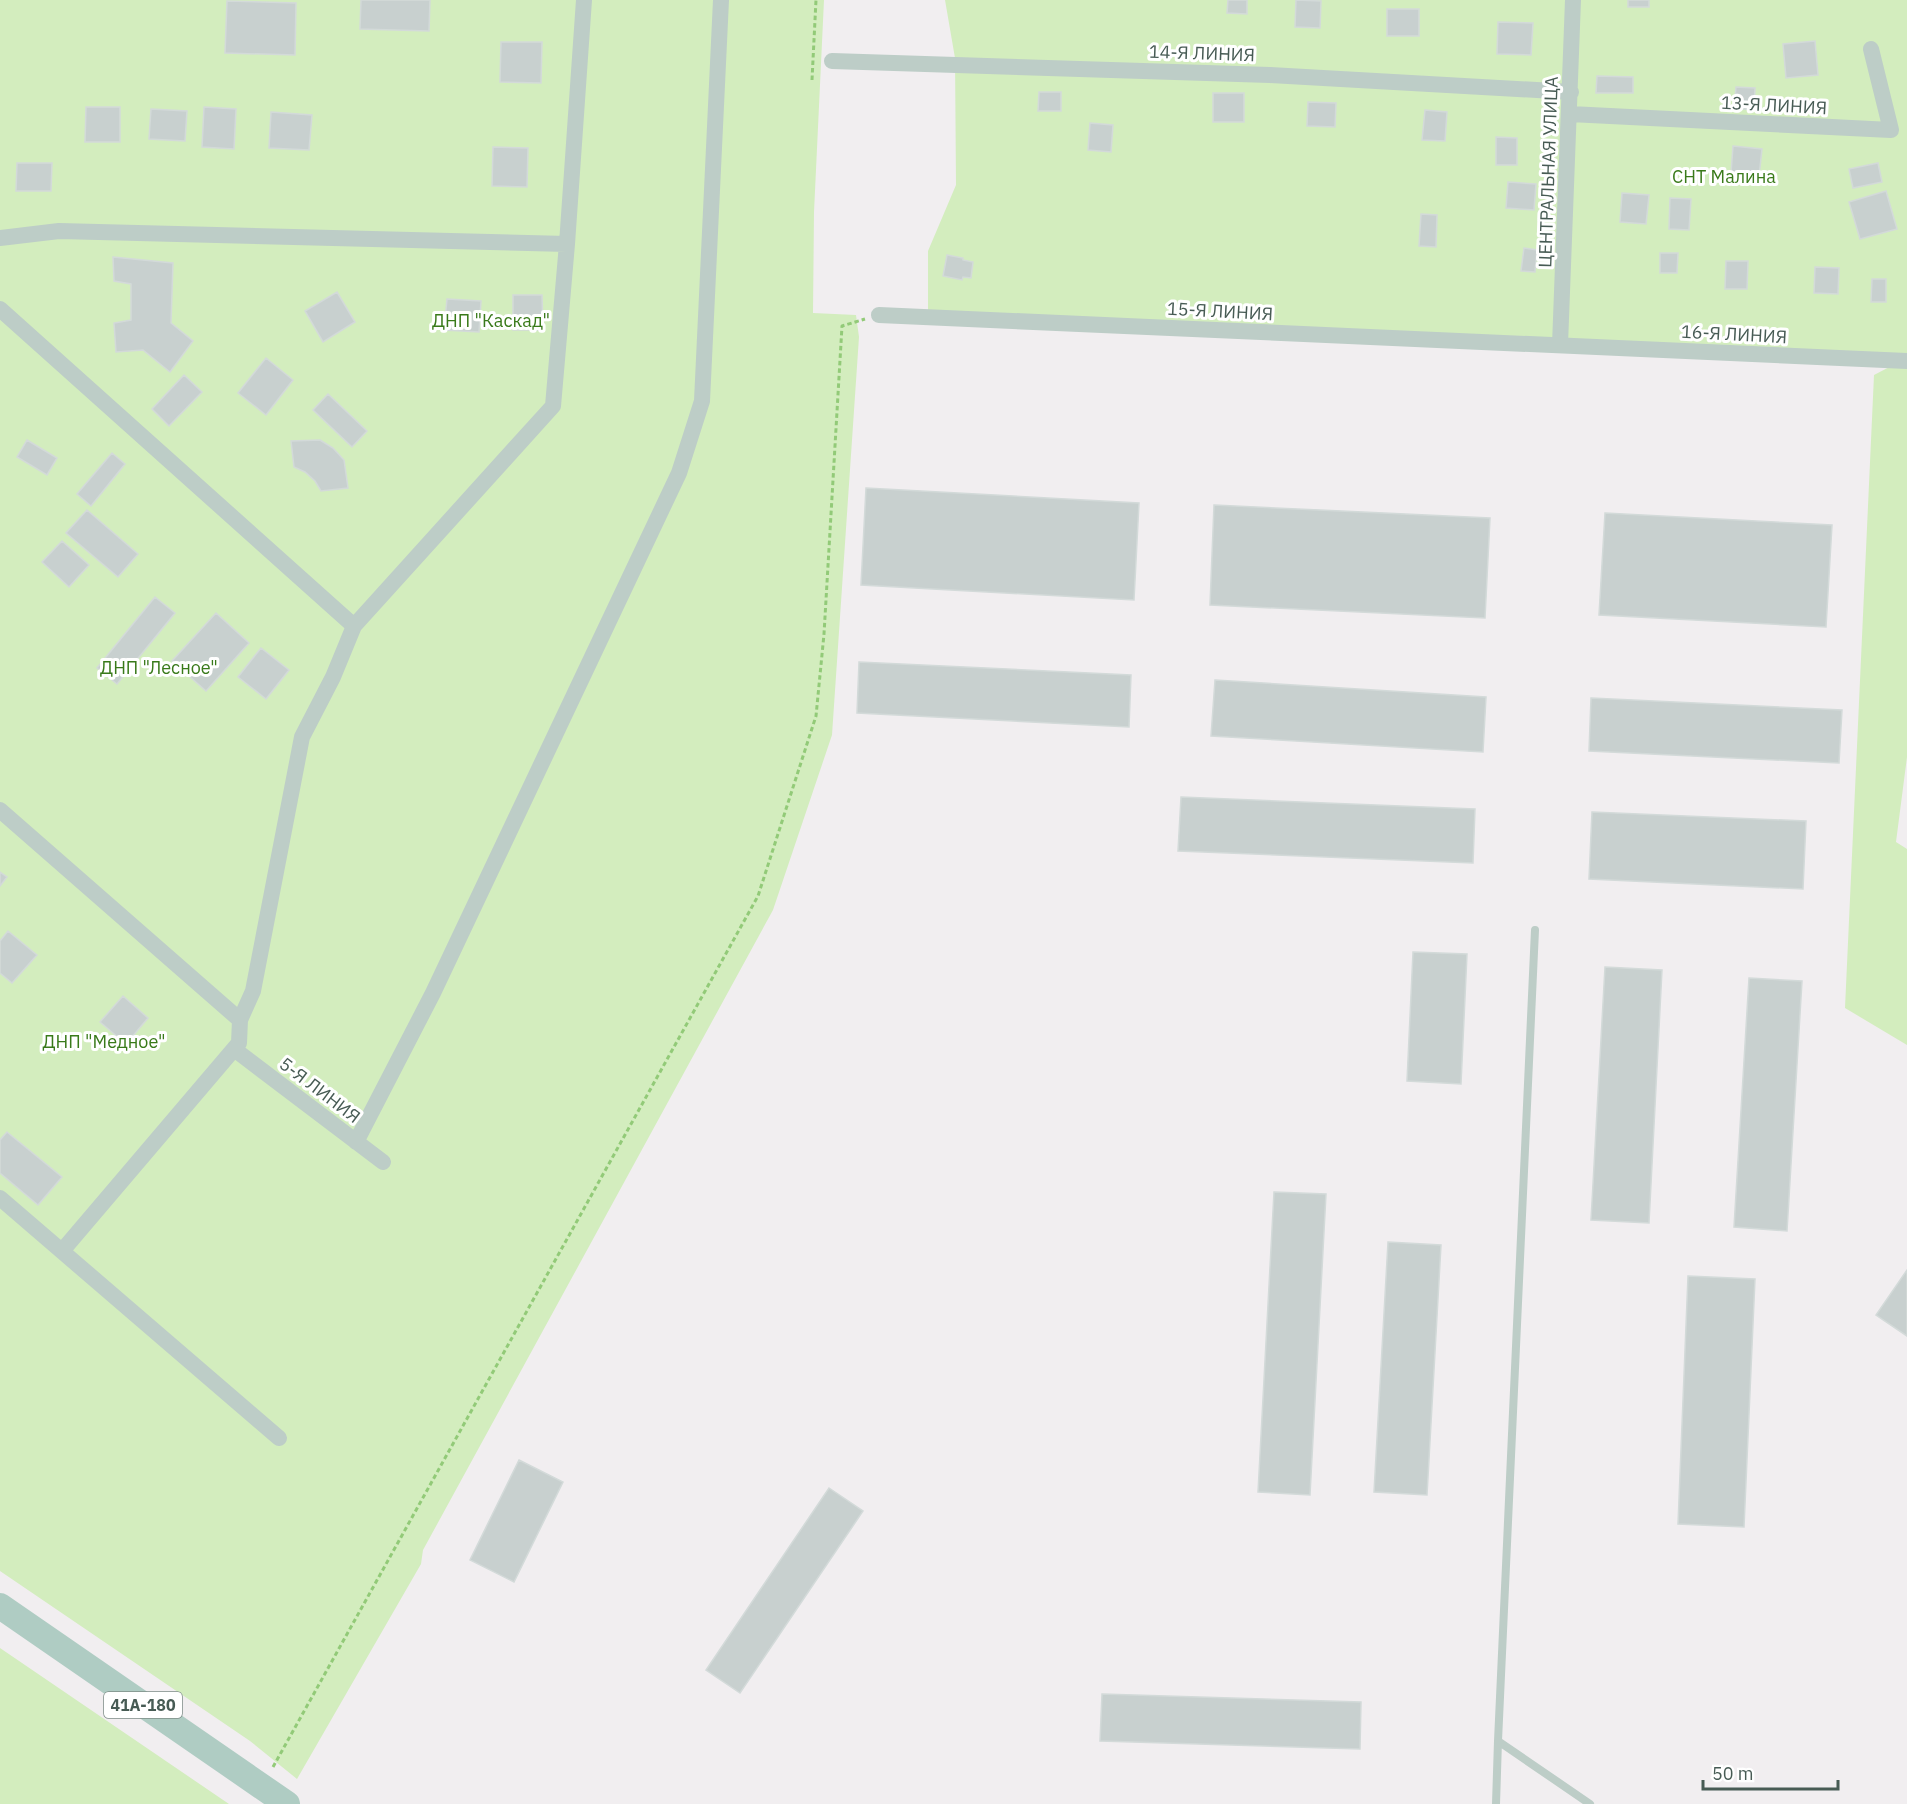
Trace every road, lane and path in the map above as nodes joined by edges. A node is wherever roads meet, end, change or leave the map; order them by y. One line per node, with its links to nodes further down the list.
1 (584, 0): 11 (street)
2 (721, 0): 21 (street)
3 (816, 0): 7 (path)
4 (1573, 0): 8 (street, ЦЕНТРАЛЬНАЯ УЛИЦА)
5 (1871, 49): 9 (street, 13-Я ЛИНИЯ)
6 (832, 61): 8 (street, 14-Я ЛИНИЯ)
7 (812, 80)
8 (1571, 92): 9 (street, ЦЕНТРАЛЬНАЯ УЛИЦА)
9 (1570, 114): 14 (street, ЦЕНТРАЛЬНАЯ УЛИЦА)
10 (0, 238): 11 (street)
11 (567, 244): 16 (street)
12 (0, 309): 16 (street)
13 (879, 315): 14 (street, 15-Я ЛИНИЯ); 28 (path)
14 (1560, 345): 15 (street, 16-Я ЛИНИЯ)
15 (1907, 362)
16 (354, 626): 19 (street)
17 (0, 810): 19 (street)
18 (1535, 930): 27 (lane)
19 (240, 1020): 20 (street)
20 (234, 1049): 21 (street, 5-Я ЛИНИЯ); 24 (street)
21 (356, 1142): 22 (street, 5-Я ЛИНИЯ)
22 (383, 1162)
23 (0, 1198): 24 (street)
24 (62, 1251): 25 (street)
25 (279, 1438)
26 (0, 1606): 28 (main road, 41А-180)
27 (1498, 1741): 30 (lane); 31 (lane)
28 (262, 1787): 29 (main road, 41А-180)
29 (287, 1804)
30 (1496, 1804)
31 (1590, 1804)

